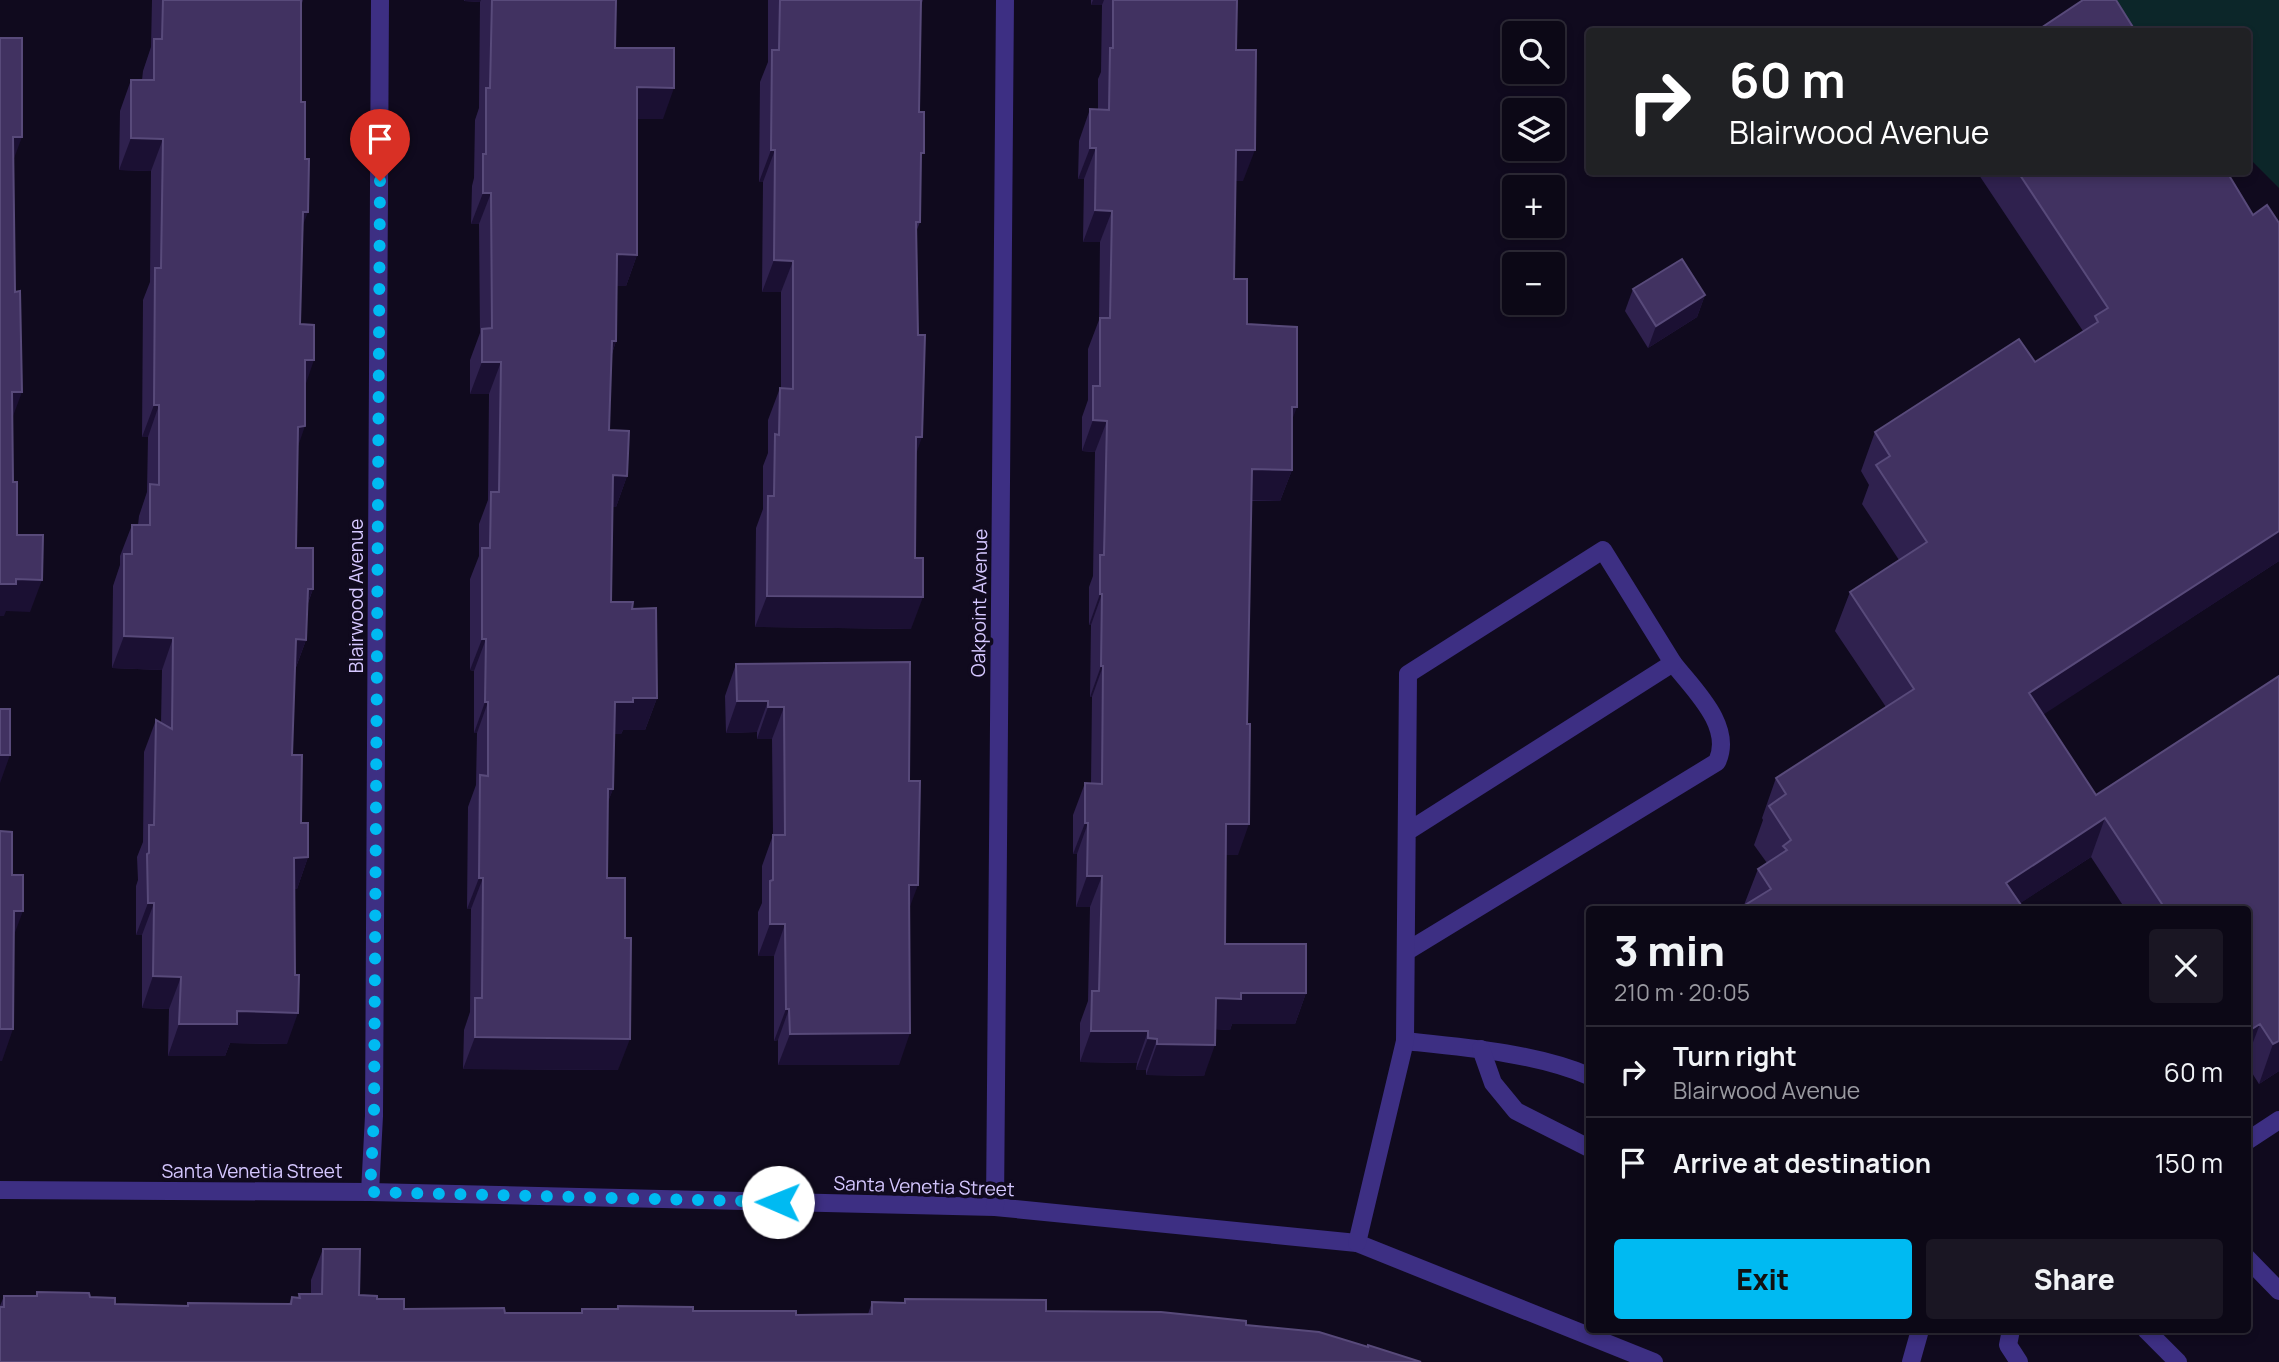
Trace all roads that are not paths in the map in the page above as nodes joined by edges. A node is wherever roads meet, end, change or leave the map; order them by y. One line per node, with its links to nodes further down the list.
1 (380, 0): 13 (street, Blairwood Avenue)
2 (1005, 0): 14 (street, Oakpoint Avenue)
3 (1673, 663): 4 (street); 4 (street); 5 (street)
4 (1407, 832): 5 (street)
5 (1407, 951): 6 (street)
6 (1405, 1041): 7 (street); 15 (street)
7 (1481, 1049): 8 (street); 11 (street)
8 (1586, 1075)
9 (2279, 1120): 10 (street)
10 (2251, 1138)
11 (1586, 1146)
12 (0, 1189): 13 (street, Santa Venetia Street)
13 (370, 1192): 14 (street, Santa Venetia Street)
14 (995, 1207): 15 (street, Santa Venetia Street)
15 (1357, 1243): 21 (street, Santa Venetia Street)
16 (2251, 1262): 17 (street)
17 (2279, 1291)
18 (1918, 1333): 22 (street)
19 (2010, 1333): 23 (street)
20 (2149, 1333): 24 (street)
21 (1654, 1362)
22 (1911, 1362)
23 (2019, 1362)
24 (2178, 1362)

